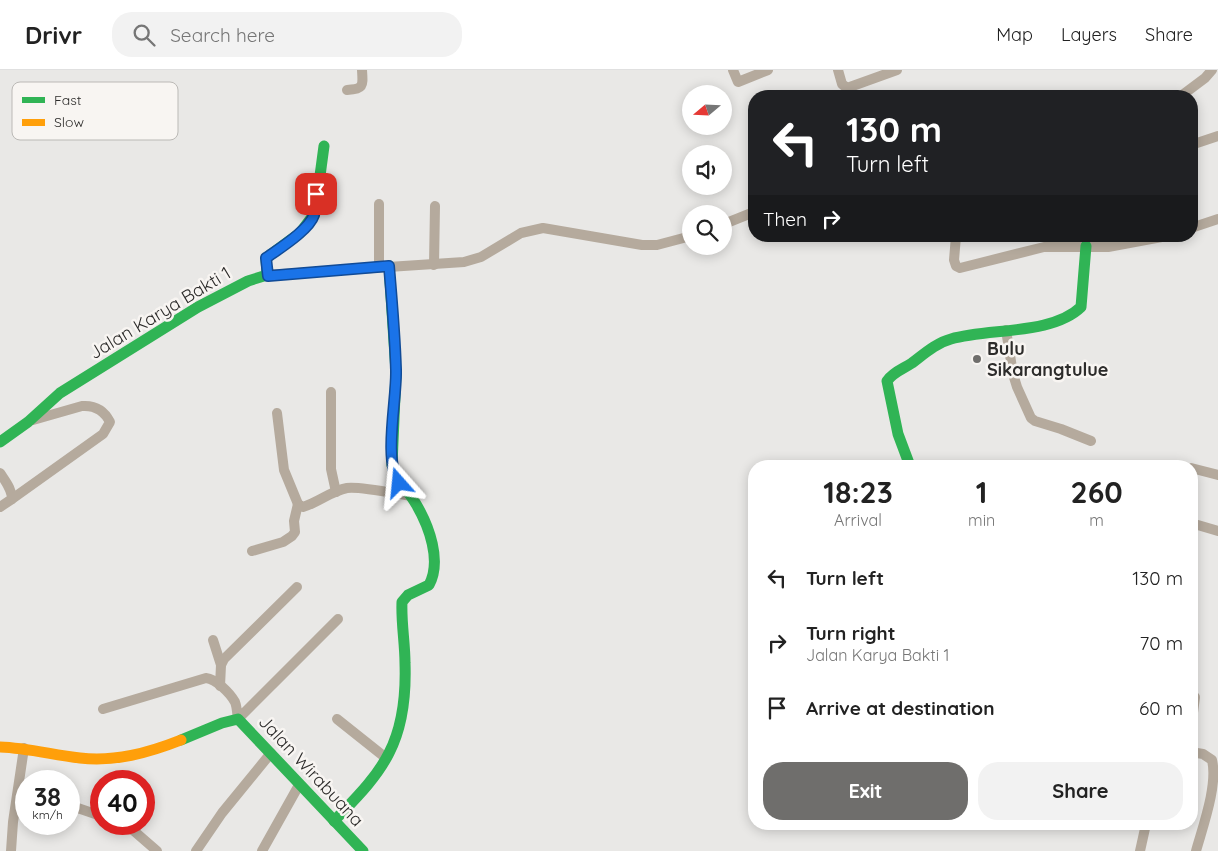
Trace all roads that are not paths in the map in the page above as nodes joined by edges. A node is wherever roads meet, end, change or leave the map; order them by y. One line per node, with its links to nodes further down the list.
1 (362, 70): 7 (street)
2 (733, 70): 3 (street)
3 (768, 70)
4 (838, 70): 5 (street)
5 (897, 70)
6 (1212, 70): 8 (street)
7 (347, 90)
8 (1189, 90)
9 (1218, 136): 10 (street)
10 (1198, 143)
11 (324, 146): 24 (street)
12 (379, 204): 23 (street)
13 (435, 206): 22 (street)
14 (748, 214): 16 (street)
15 (1218, 220): 17 (street)
16 (732, 221)
17 (1198, 226)
18 (682, 238): 22 (street)
19 (956, 242): 21 (street)
20 (1132, 242): 21 (street)
21 (1086, 246): 25 (street)
22 (434, 265): 23 (street)
23 (384, 266): 24 (street); 36 (street)
24 (268, 276): 28 (street, Jalan Karya Bakti 1)
25 (1006, 330): 29 (street); 31 (street)
26 (331, 392): 35 (street)
27 (277, 414): 38 (street)
28 (28, 422): 30 (street, Jalan Karya Bakti 1); 37 (street)
29 (1091, 441)
30 (0, 442)
31 (908, 460)
32 (1198, 470): 34 (street)
33 (0, 473): 37 (street)
34 (1218, 475)
35 (336, 492): 36 (street); 38 (street)
36 (411, 496): 55 (street)
37 (12, 499): 39 (street)
38 (298, 504): 42 (street)
39 (0, 507)
40 (1198, 525): 41 (street)
41 (1218, 531)
42 (252, 551)
43 (297, 587): 46 (street)
44 (338, 619): 49 (street)
45 (213, 640): 46 (street)
46 (221, 665): 47 (street)
47 (220, 686): 48 (street); 49 (street)
48 (103, 709)
49 (238, 718): 52 (street, Jalan Wirabuana); 53 (street, Jalan Wirabuana)
50 (337, 719): 55 (street)
51 (0, 747): 52 (street, Jalan Wirabuana)
52 (24, 748): 56 (street)
53 (271, 753): 57 (street, Jalan Wirabuana); 64 (street)
54 (1198, 753): 68 (street)
55 (386, 758): 59 (street)
56 (23, 770)
57 (299, 785): 59 (street, Jalan Wirabuana); 65 (street)
58 (15, 815): 62 (street)
59 (334, 821): 66 (street, Jalan Wirabuana)
60 (1145, 830): 67 (street)
61 (139, 835): 63 (street)
62 (11, 851)
63 (157, 851)
64 (196, 851)
65 (262, 851)
66 (363, 851)
67 (1140, 851)
68 (1196, 851)

